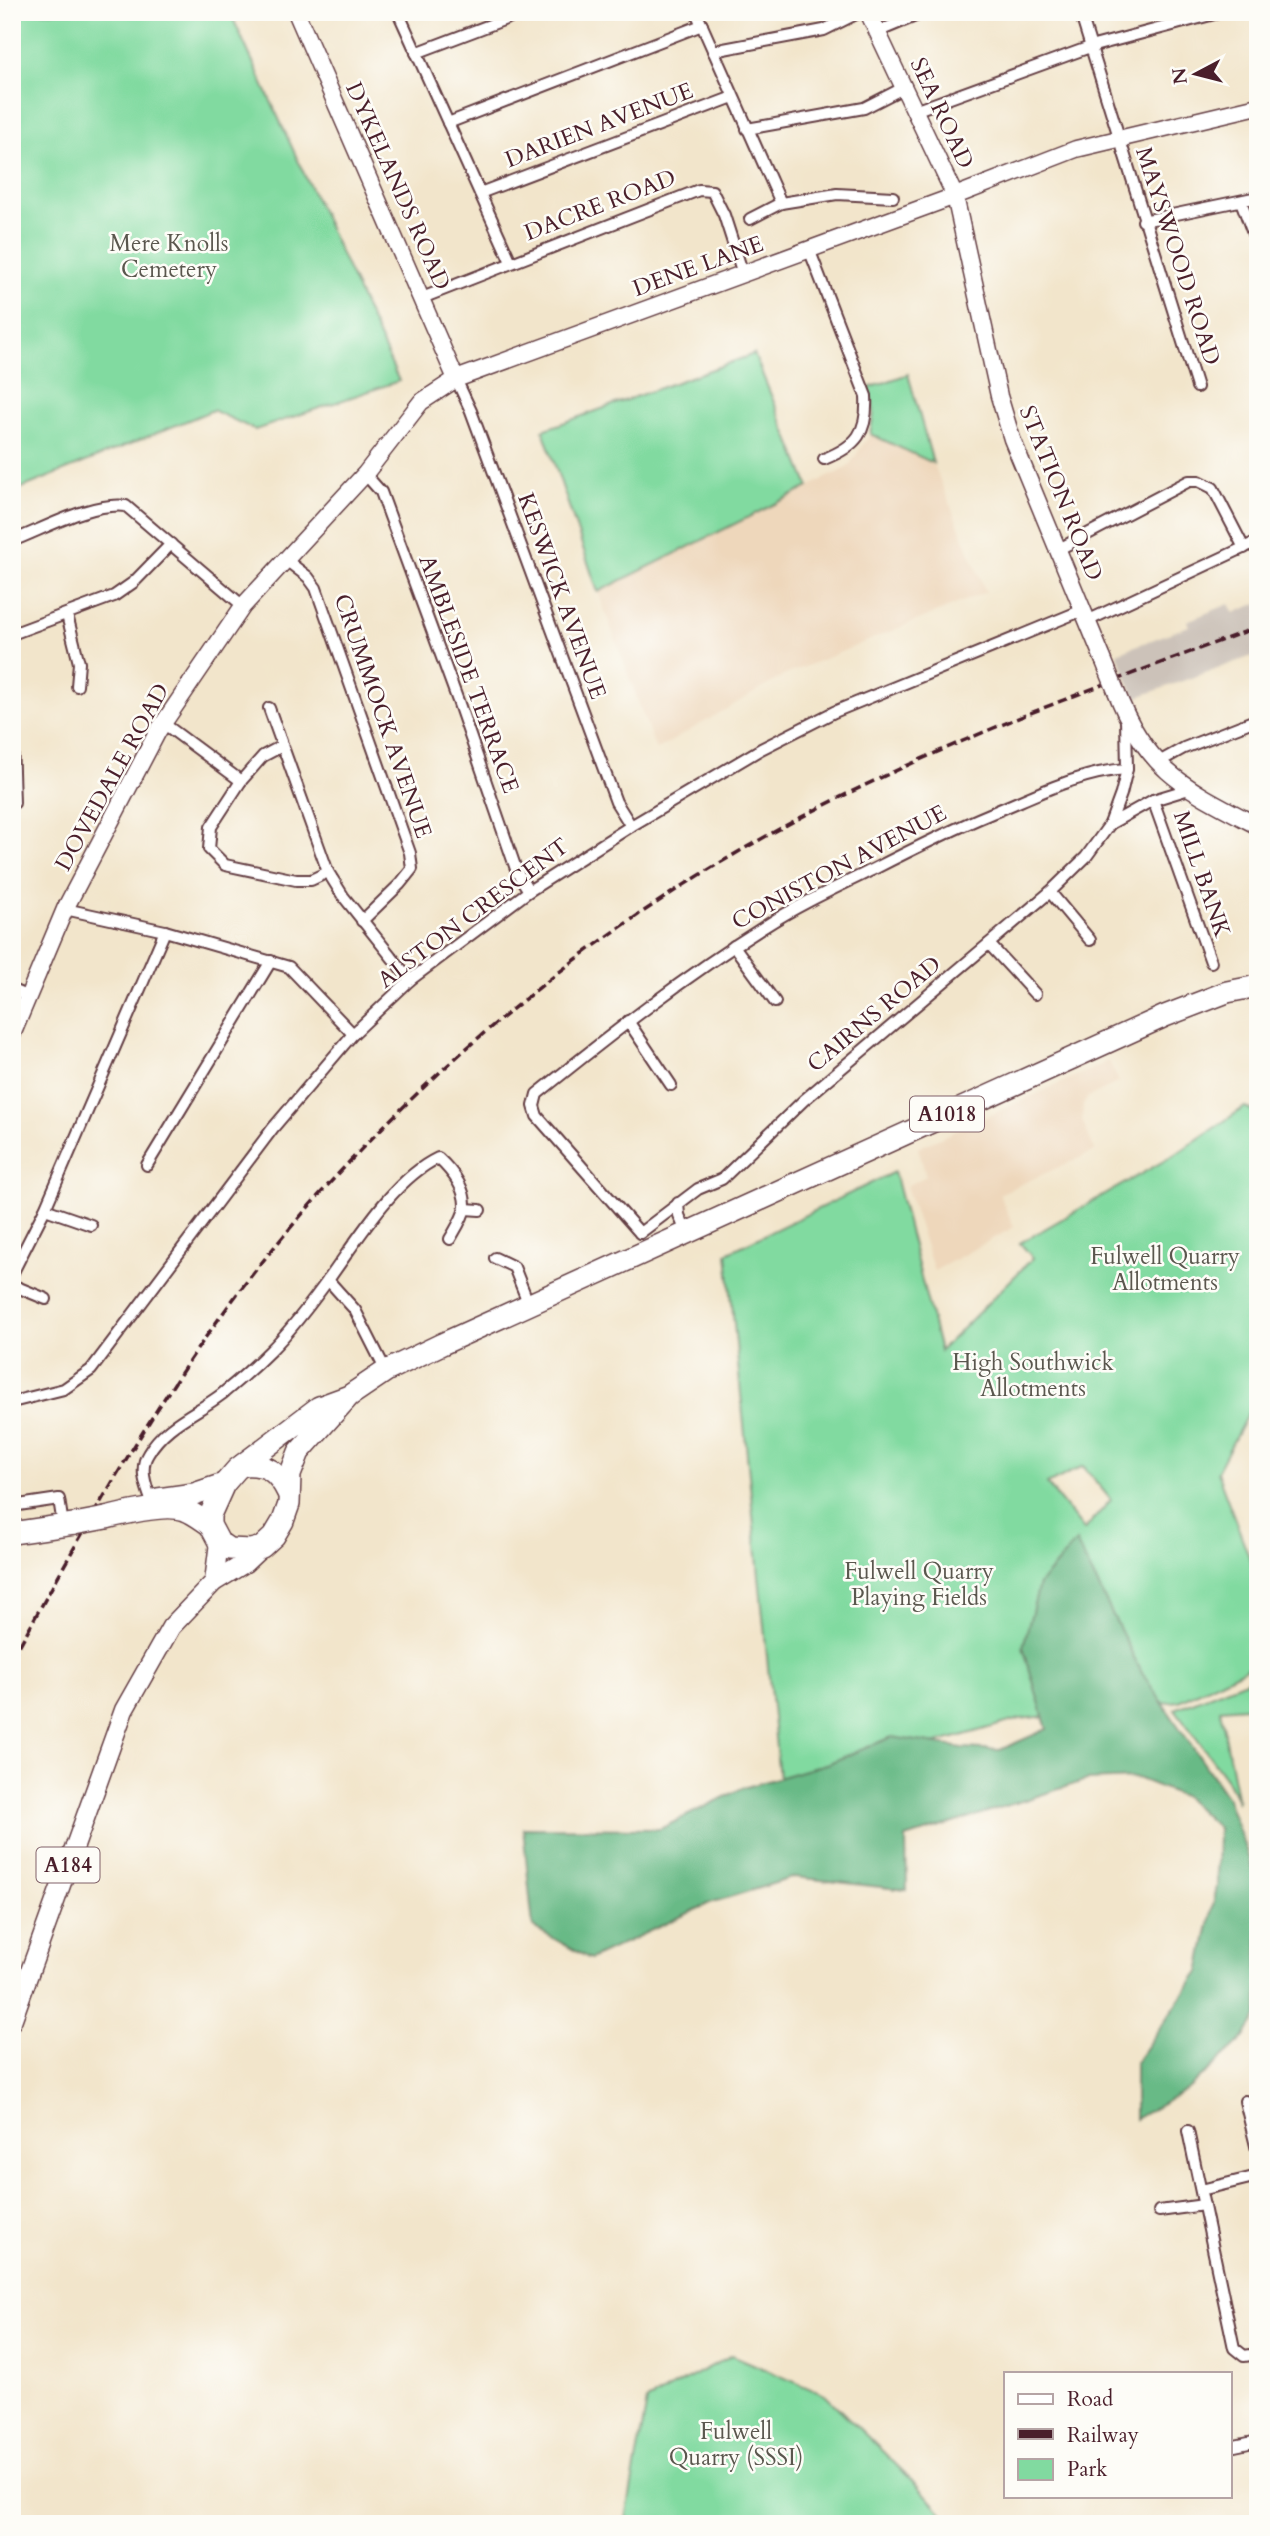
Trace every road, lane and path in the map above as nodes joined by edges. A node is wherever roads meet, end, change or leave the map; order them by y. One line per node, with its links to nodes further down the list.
1 (296, 12): 34 (main road, DYKELANDS ROAD)
2 (398, 12): 14 (street)
3 (524, 12): 14 (street)
4 (696, 12): 10 (street)
5 (860, 12): 13 (street)
6 (868, 12): 11 (main road, SEA ROAD)
7 (925, 12): 11 (street)
8 (1080, 12): 12 (street, MAYSWOOD ROAD)
9 (1222, 12): 12 (street)
10 (702, 25): 13 (street); 19 (street)
11 (877, 32): 15 (main road, SEA ROAD)
12 (1090, 47): 18 (street); 21 (street, MAYSWOOD ROAD)
13 (713, 51): 16 (street)
14 (416, 52): 19 (street)
15 (905, 87): 18 (main road, SEA ROAD); 20 (street)
16 (733, 97): 20 (street); 22 (street, DARIEN AVENUE)
17 (1258, 106): 21 (main road, DENE LANE)
18 (916, 110): 23 (main road, SEA ROAD)
19 (448, 123): 22 (street)
20 (747, 128): 27 (street)
21 (1118, 138): 23 (main road, DENE LANE); 29 (street, MAYSWOOD ROAD)
22 (480, 193): 32 (street)
23 (955, 196): 31 (main road, DENE LANE); 44 (main road, STATION ROAD)
24 (893, 197): 27 (street, DENE LANE)
25 (1258, 197): 26 (street)
26 (1241, 201): 29 (street); 30 (street)
27 (781, 203): 28 (street, DENE LANE)
28 (750, 219)
29 (1143, 221): 36 (street, MAYSWOOD ROAD)
30 (1258, 247)
31 (809, 249): 33 (main road, DENE LANE); 38 (street)
32 (511, 262): 33 (street, DACRE ROAD); 34 (street, DACRE ROAD)
33 (743, 274): 35 (main road, DENE LANE)
34 (422, 298): 35 (main road, DYKELANDS ROAD)
35 (456, 379): 37 (main road, DENE LANE); 64 (street, KESWICK AVENUE)
36 (1197, 387)
37 (421, 402): 39 (main road, DOVEDALE ROAD)
38 (824, 459)
39 (365, 474): 45 (main road, DOVEDALE ROAD); 67 (street, AMBLESIDE TERRACE)
40 (12, 541): 42 (street)
41 (1258, 541): 43 (street, ALSTON CRESCENT)
42 (171, 544): 46 (street); 47 (street)
43 (1244, 548): 44 (street); 48 (street, ALSTON CRESCENT)
44 (1059, 549): 48 (main road, STATION ROAD)
45 (286, 560): 46 (main road, DOVEDALE ROAD); 70 (street, CRUMMOCK AVENUE)
46 (243, 606): 54 (main road, DOVEDALE ROAD)
47 (67, 615): 49 (street); 50 (street)
48 (1085, 615): 52 (main road, STATION ROAD, bridge); 64 (street, ALSTON CRESCENT)
49 (12, 634)
50 (77, 686)
51 (269, 708): 56 (street)
52 (1126, 719): 57 (main road, STATION ROAD); 58 (street, CAIRNS ROAD)
53 (1258, 719): 57 (street)
54 (163, 723): 59 (street); 69 (main road, DOVEDALE ROAD)
55 (12, 738): 62 (street)
56 (282, 746): 59 (street); 66 (street)
57 (1157, 763): 60 (main road, STATION ROAD)
58 (1127, 769): 63 (street, CAIRNS ROAD); 74 (street, CONISTON AVENUE)
59 (241, 781): 66 (street)
60 (1189, 789): 61 (street, CAIRNS ROAD); 65 (main road, STATION ROAD)
61 (1153, 800): 63 (street, CAIRNS ROAD); 76 (street, MILL BANK)
62 (14, 803)
63 (1110, 824): 68 (street, CAIRNS ROAD)
64 (631, 826): 67 (street, ALSTON CRESCENT)
65 (1258, 826)
66 (328, 872): 70 (street)
67 (528, 891): 77 (street, ALSTON CRESCENT)
68 (1050, 892): 72 (street); 73 (street, CAIRNS ROAD)
69 (65, 909): 71 (street); 81 (main road, DOVEDALE ROAD)
70 (362, 921): 77 (street)
71 (165, 931): 75 (street); 89 (street)
72 (1090, 940)
73 (989, 944): 80 (street); 88 (street, CAIRNS ROAD)
74 (734, 946): 82 (street); 83 (street, CONISTON AVENUE)
75 (271, 961): 84 (street); 87 (street)
76 (1211, 962)
77 (410, 980): 84 (street, ALSTON CRESCENT)
78 (1258, 986): 93 (highway, A1018)
79 (12, 990): 81 (street)
80 (1035, 994)
81 (29, 997): 85 (main road, DOVEDALE ROAD)
82 (775, 1002)
83 (628, 1021): 86 (street); 95 (street, CONISTON AVENUE)
84 (353, 1034): 106 (street, ALSTON CRESCENT)
85 (12, 1035)
86 (671, 1085)
87 (147, 1165)
88 (678, 1203): 93 (street); 95 (street, CAIRNS ROAD)
89 (45, 1209): 92 (street); 99 (street)
90 (465, 1209): 91 (street); 94 (street); 100 (street)
91 (480, 1210)
92 (91, 1225)
93 (686, 1232): 95 (highway, A1018)
94 (450, 1239)
95 (641, 1243): 103 (highway, A1018)
96 (495, 1258): 98 (street)
97 (524, 1260): 98 (street)
98 (514, 1267): 103 (street)
99 (12, 1273)
100 (328, 1280): 104 (street); 110 (street)
101 (12, 1285): 102 (street)
102 (46, 1299)
103 (529, 1305): 104 (highway, A1018)
104 (386, 1371): 105 (highway, A1018)
105 (349, 1396): 107 (highway, A1018); 109 (highway, A1018)
106 (12, 1402)
107 (243, 1465): 108 (highway); 109 (highway)
108 (224, 1484): 110 (highway); 114 (highway)
109 (288, 1493): 115 (highway)
110 (145, 1505): 112 (highway, bridge); 114 (highway)
111 (12, 1506): 112 (street)
112 (69, 1525): 113 (highway)
113 (12, 1533)
114 (214, 1534): 115 (highway); 116 (main road)
115 (262, 1547): 116 (main road, A184)
116 (214, 1582): 117 (main road, A184)
117 (12, 2021)
118 (1245, 2101): 120 (street)
119 (1188, 2131): 122 (street)
120 (1258, 2154)
121 (1258, 2176): 122 (street)
122 (1200, 2190): 123 (street)
123 (1204, 2205): 124 (street); 125 (street)
124 (1159, 2211)
125 (1258, 2354)
126 (1258, 2441): 127 (street)
127 (1232, 2447)

